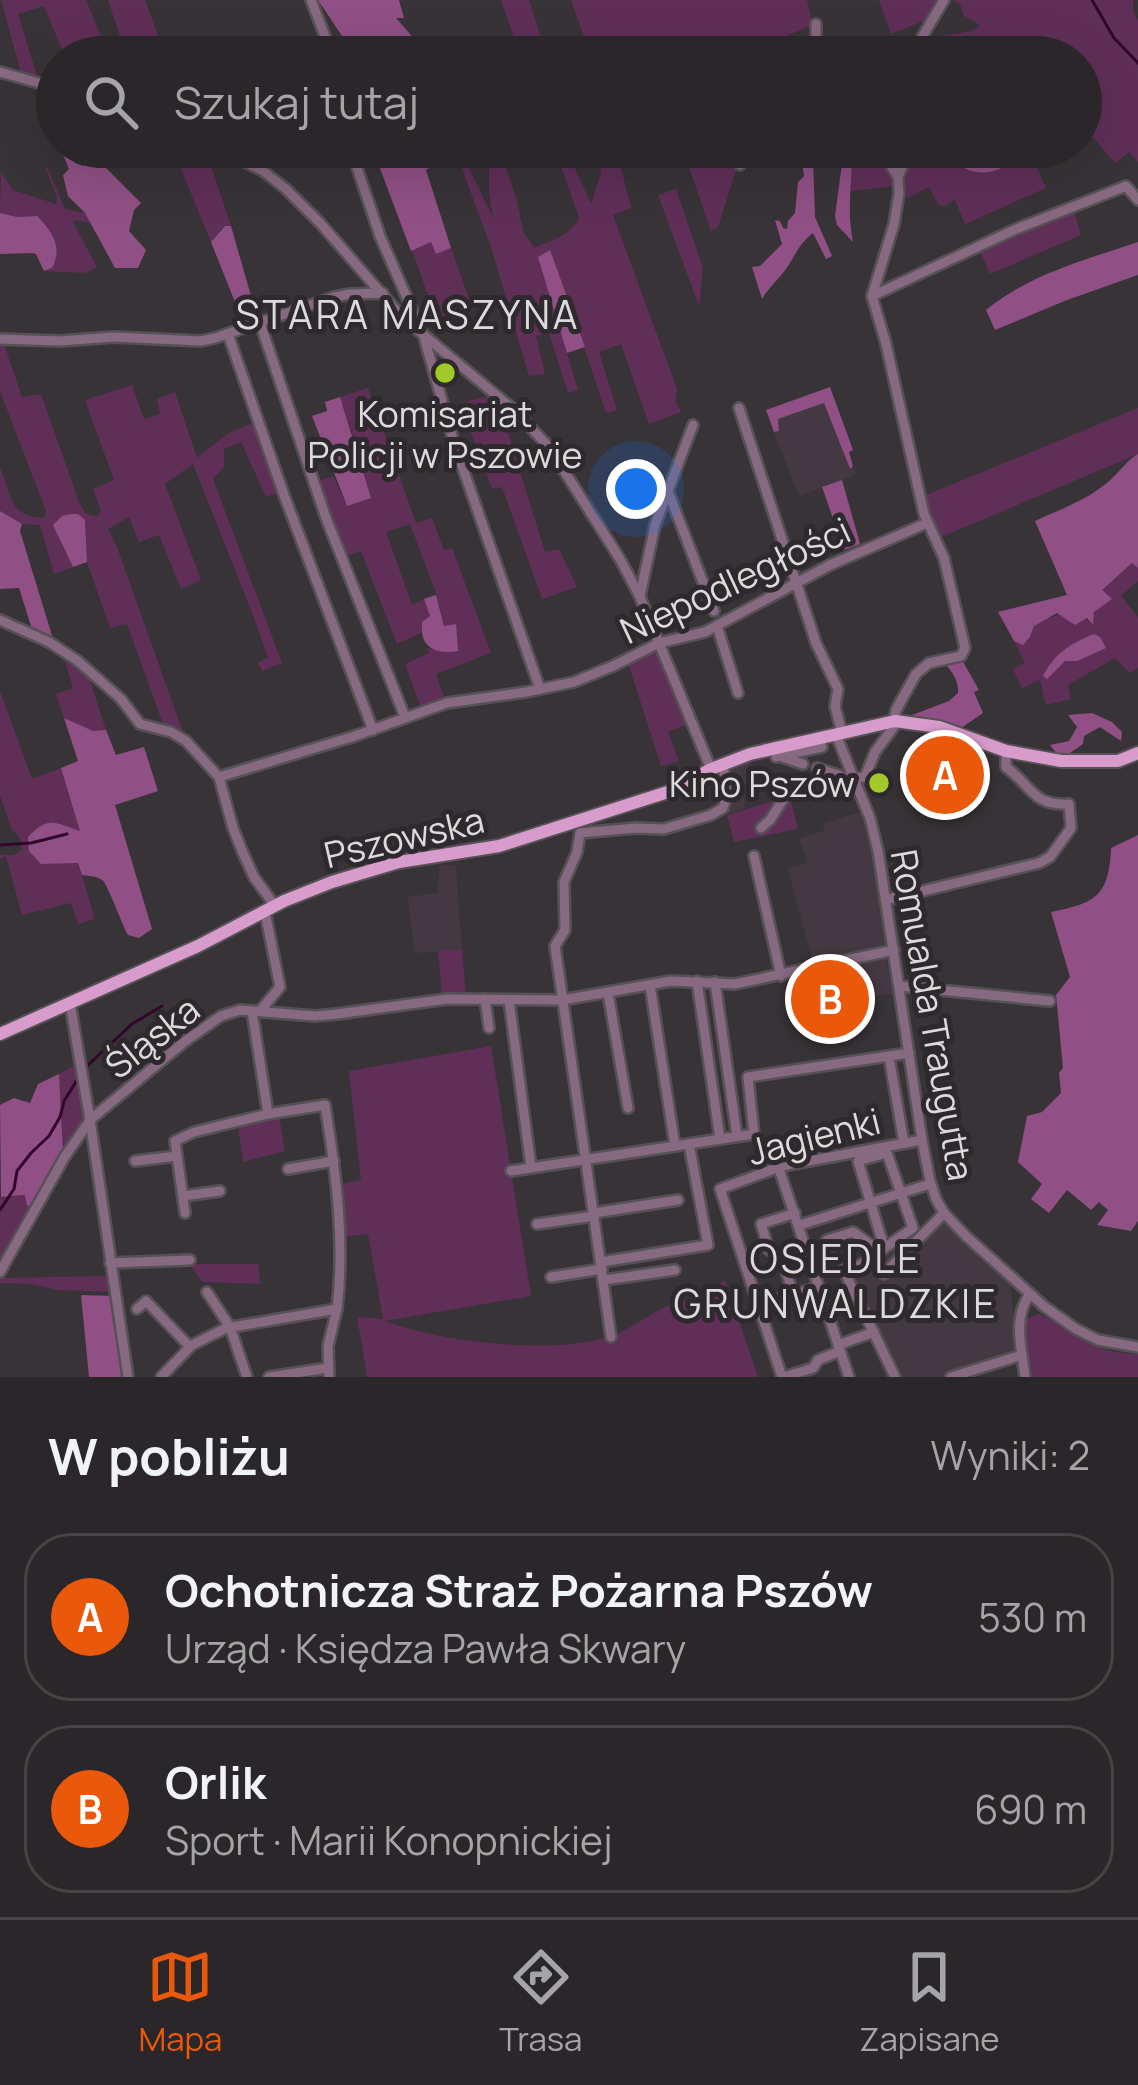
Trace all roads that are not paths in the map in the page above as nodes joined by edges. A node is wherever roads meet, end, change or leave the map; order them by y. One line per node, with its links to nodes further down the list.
1 (311, 0): 4 (street)
2 (944, 0): 6 (street)
3 (817, 23): 5 (street)
4 (325, 36)
5 (817, 36)
6 (923, 36)
7 (0, 72): 8 (street)
8 (36, 82)
9 (257, 168): 15 (street)
10 (357, 168): 19 (street)
11 (892, 168): 13 (street)
12 (902, 168): 13 (street)
13 (898, 177): 16 (street)
14 (1138, 200): 16 (street)
15 (382, 293): 17 (street); 19 (street)
16 (872, 296): 24 (street)
17 (260, 323): 18 (street); 33 (street)
18 (228, 334): 20 (street); 35 (street)
19 (424, 337): 26 (street); 31 (street)
20 (0, 339)
21 (739, 408): 25 (street, Romualda Traugutta)
22 (693, 424): 23 (street)
23 (668, 491): 26 (street); 27 (street)
24 (927, 523): 25 (street, Niepodległości); 34 (street)
25 (797, 582): 29 (street, Niepodległości); 36 (street, Romualda Traugutta)
26 (640, 597): 30 (street)
27 (714, 611)
28 (0, 620): 43 (street)
29 (717, 626): 30 (street, Niepodległości); 32 (street)
30 (659, 643): 31 (street, Niepodległości); 41 (street)
31 (540, 689): 33 (street, Niepodległości)
32 (738, 693)
33 (405, 717): 35 (street, Niepodległości)
34 (895, 721): 36 (main road, Pszowska); 38 (main road); 44 (street)
35 (373, 730): 43 (street, Niepodległości)
36 (839, 734): 41 (main road, Pszowska); 44 (street, Romualda Traugutta)
37 (822, 746): 40 (street)
38 (1006, 751): 39 (main road); 50 (street)
39 (1138, 753)
40 (803, 764)
41 (717, 766): 46 (main road, Pszowska); 48 (street)
42 (817, 768): 44 (street)
43 (219, 777): 51 (street)
44 (849, 778): 50 (street, Romualda Traugutta)
45 (788, 793): 47 (street)
46 (569, 821): 48 (street); 51 (main road, Pszowska)
47 (761, 828)
48 (580, 833): 61 (street)
49 (754, 856): 53 (street)
50 (885, 900): 52 (street, Romualda Traugutta)
51 (270, 909): 63 (main road, Pszowska); 64 (street, Śląska)
52 (894, 950): 53 (street); 57 (street, Romualda Traugutta)
53 (781, 976): 55 (street)
54 (697, 981): 55 (street); 56 (street); 73 (street)
55 (715, 982): 72 (street)
56 (650, 985): 58 (street); 77 (street)
57 (899, 986): 62 (street); 67 (street, Romualda Traugutta)
58 (608, 993): 61 (street); 69 (street)
59 (485, 1000): 60 (street); 64 (street); 65 (street)
60 (509, 1000): 61 (street); 83 (street)
61 (562, 1000): 79 (street)
62 (1050, 1000)
63 (70, 1003): 66 (main road, Pszowska); 71 (street, Śląska)
64 (256, 1011): 70 (street); 71 (street, Śląska)
65 (489, 1028)
66 (0, 1034)
67 (909, 1053): 68 (street); 74 (street, Romualda Traugutta)
68 (889, 1057): 72 (street); 75 (street, Romualda Traugutta)
69 (628, 1108)
70 (268, 1114): 78 (street); 81 (street)
71 (90, 1120): 100 (street); 104 (street, Śląska)
72 (737, 1136): 73 (street)
73 (720, 1138): 76 (street)
74 (922, 1140): 75 (street, Jagienki); 86 (street, Romualda Traugutta)
75 (904, 1143): 82 (street, Jagienki)
76 (689, 1144): 77 (street); 101 (street)
77 (675, 1146): 79 (street)
78 (178, 1156): 80 (street); 89 (street)
79 (586, 1160): 83 (street); 93 (street)
80 (135, 1161)
81 (334, 1161): 84 (street); 113 (street)
82 (777, 1164): 95 (street); 112 (street, Jagienki)
83 (531, 1167): 85 (street)
84 (288, 1169)
85 (511, 1171)
86 (930, 1184): 88 (street); 94 (street, Romualda Traugutta)
87 (220, 1191): 89 (street)
88 (901, 1192): 91 (street); 91 (street); 97 (street)
89 (183, 1196): 92 (street)
90 (678, 1199): 93 (street)
91 (870, 1202): 95 (street); 97 (street)
92 (185, 1214)
93 (594, 1214): 96 (street); 101 (street)
94 (944, 1214): 106 (street); 111 (street, Romualda Traugutta)
95 (797, 1219): 98 (street); 108 (street)
96 (537, 1225)
97 (882, 1249): 103 (street); 103 (street)
98 (770, 1250)
99 (190, 1259): 100 (street)
100 (110, 1263): 123 (street)
101 (602, 1270): 102 (street); 107 (street); 117 (street)
102 (675, 1270)
103 (840, 1270): 116 (street)
104 (0, 1272)
105 (787, 1274): 110 (street)
106 (884, 1274)
107 (551, 1276)
108 (819, 1287): 110 (street); 120 (street)
109 (207, 1292): 115 (street)
110 (793, 1294): 112 (street)
111 (1030, 1294): 119 (street, Romualda Traugutta); 121 (street)
112 (759, 1305): 127 (street)
113 (337, 1309): 115 (street); 122 (street)
114 (137, 1310): 118 (street)
115 (230, 1327): 118 (street); 125 (street)
116 (874, 1332): 120 (street); 129 (street)
117 (611, 1337)
118 (190, 1347): 124 (street)
119 (1138, 1347)
120 (839, 1348): 127 (street); 128 (street)
121 (1022, 1355): 130 (street); 131 (street)
122 (329, 1372): 126 (street)
123 (128, 1377)
124 (161, 1377)
125 (247, 1377)
126 (268, 1377)
127 (783, 1377)
128 (849, 1377)
129 (895, 1377)
130 (951, 1377)
131 (1025, 1377)

